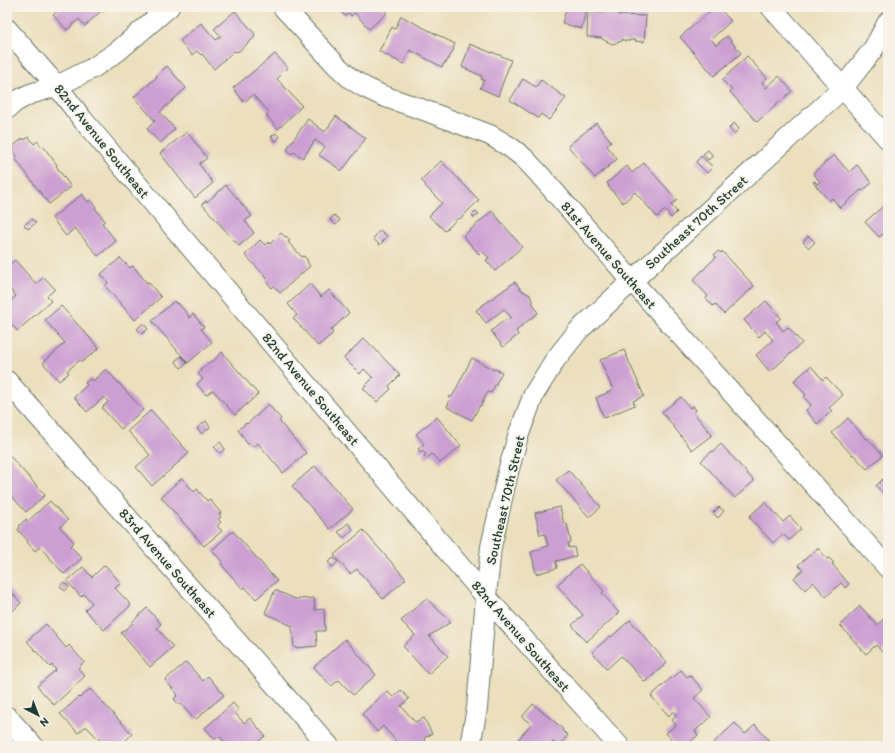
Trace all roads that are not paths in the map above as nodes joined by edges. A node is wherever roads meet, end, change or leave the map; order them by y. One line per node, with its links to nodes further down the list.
1 (169, 7): 6 (street)
2 (283, 7): 10 (street, 81st Avenue Southeast)
3 (771, 7): 7 (street)
4 (888, 22): 7 (street, Southeast 70th Street)
5 (7, 29): 6 (street, 82nd Avenue Southeast)
6 (57, 86): 8 (street); 13 (street, 82nd Avenue Southeast)
7 (843, 88): 9 (street); 10 (street, Southeast 70th Street)
8 (7, 109)
9 (888, 139)
10 (632, 281): 12 (street, 81st Avenue Southeast); 13 (street, Southeast 70th Street)
11 (7, 380): 16 (street, 83rd Avenue Southeast)
12 (888, 568)
13 (486, 597): 17 (street, Southeast 70th Street); 18 (street, 82nd Avenue Southeast)
14 (7, 718): 15 (street)
15 (32, 746)
16 (329, 746)
17 (470, 746)
18 (619, 746)

